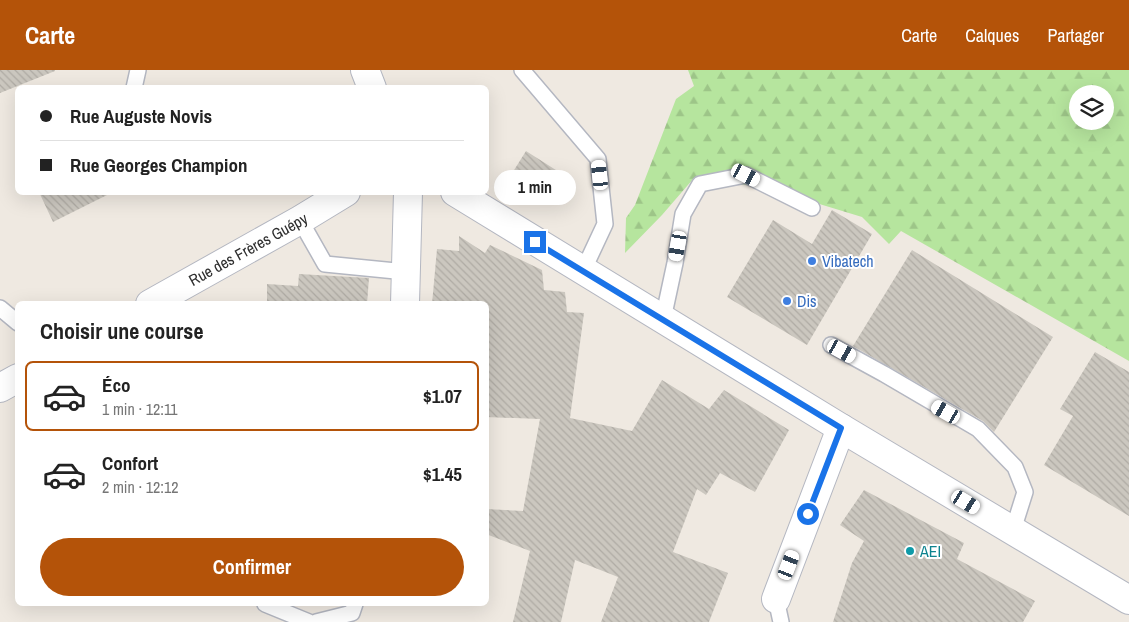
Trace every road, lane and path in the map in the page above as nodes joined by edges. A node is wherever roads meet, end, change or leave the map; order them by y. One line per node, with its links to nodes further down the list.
1 (138, 70): 4 (lane)
2 (365, 70): 5 (street)
3 (522, 70): 11 (lane)
4 (135, 85)
5 (371, 85)
6 (341, 195): 10 (street, Rue des Frères Guépy)
7 (408, 195): 12 (street)
8 (460, 195): 11 (street)
9 (812, 208): 16 (lane)
10 (300, 220): 12 (lane); 13 (street, Rue des Frères Guépy)
11 (583, 271): 16 (street)
12 (406, 272): 14 (street)
13 (155, 301)
14 (405, 301)
15 (0, 308): 17 (lane)
16 (663, 319): 21 (street)
17 (15, 320)
18 (831, 345): 22 (lane)
19 (15, 380): 20 (street)
20 (0, 388)
21 (841, 428): 22 (street); 26 (street)
22 (1013, 530): 23 (street)
23 (1129, 600)
24 (270, 606): 27 (lane)
25 (354, 606): 28 (lane)
26 (778, 611)
27 (309, 622)
28 (316, 622)

